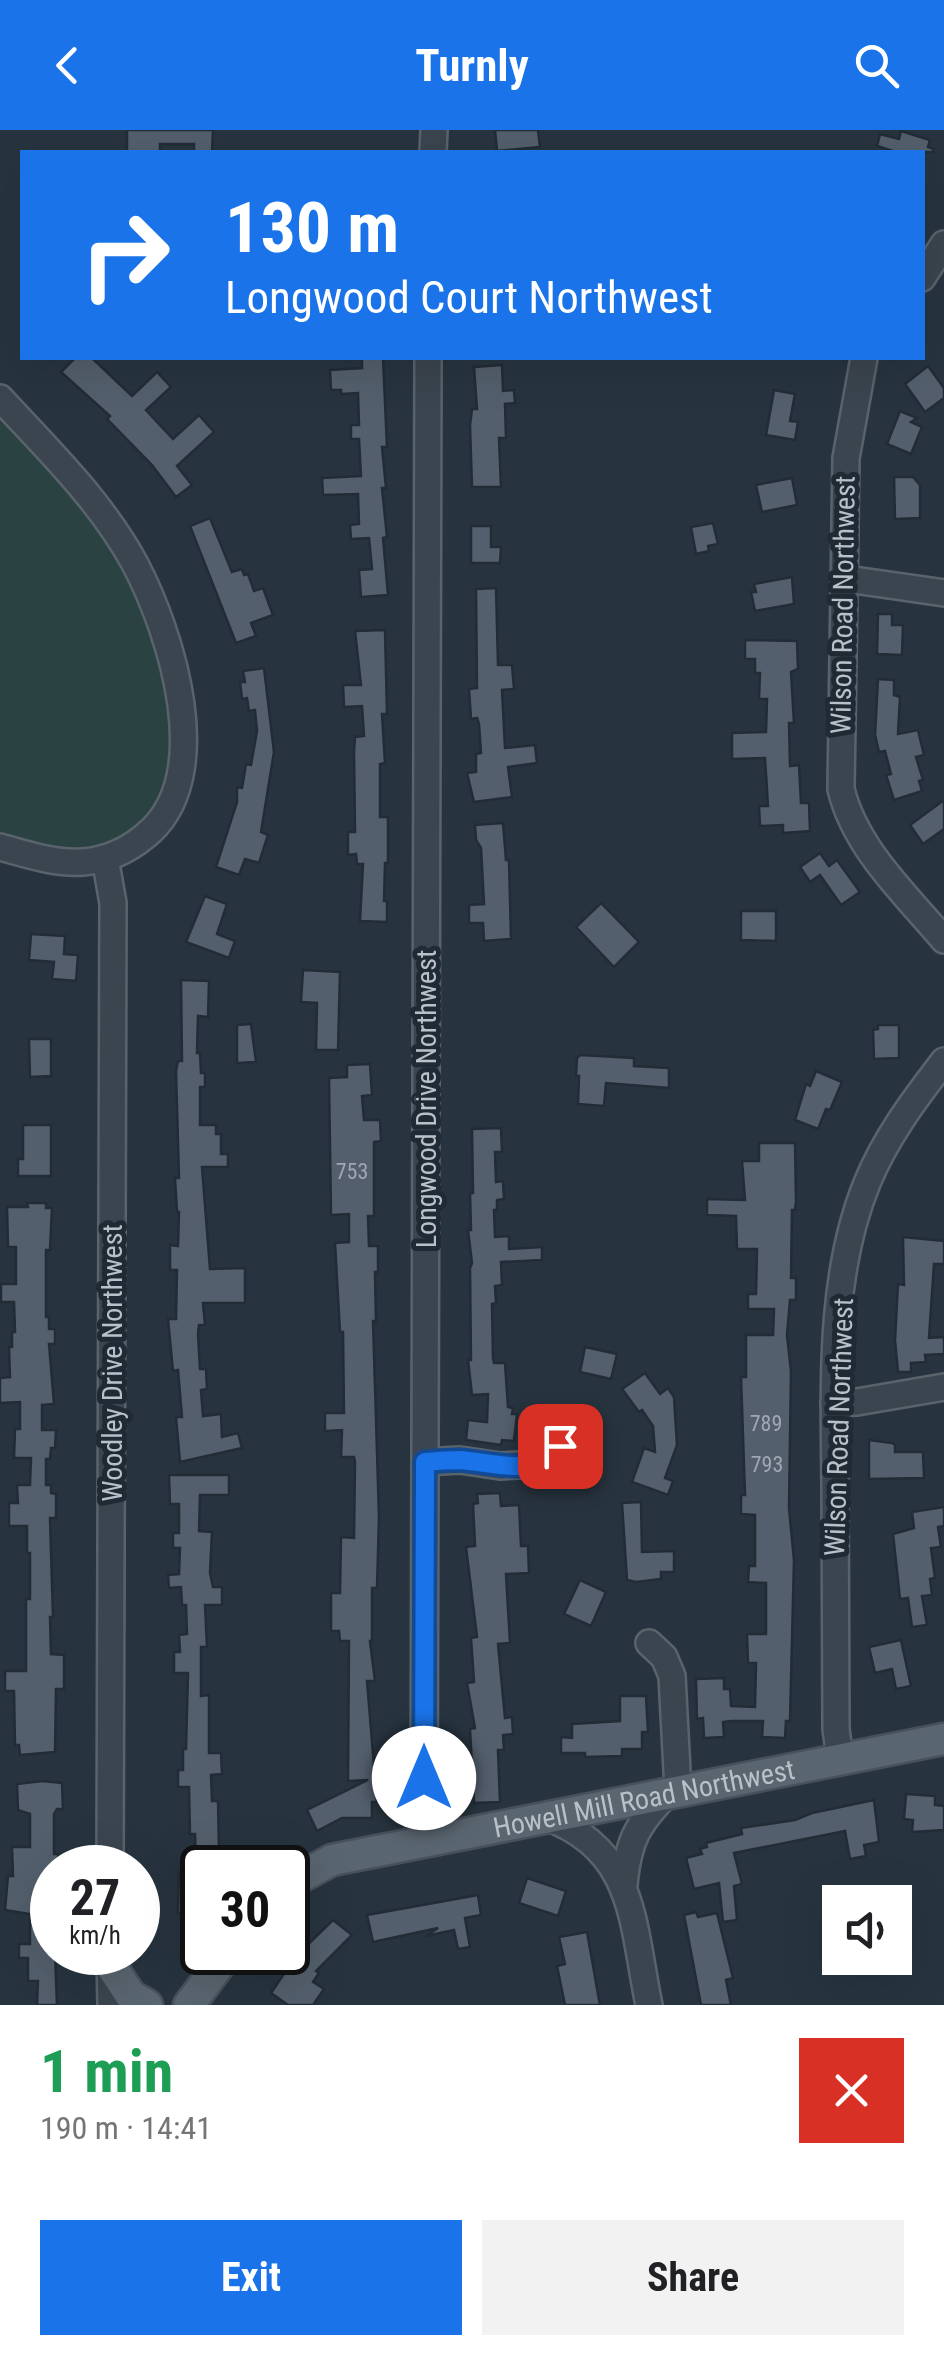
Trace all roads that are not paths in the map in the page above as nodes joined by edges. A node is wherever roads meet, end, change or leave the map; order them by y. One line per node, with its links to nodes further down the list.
1 (944, 244): 2 (street)
2 (930, 276)
3 (428, 360): 15 (street, Longwood Drive Northwest)
4 (864, 360): 6 (street, Wilson Road Northwest)
5 (0, 398): 9 (street)
6 (847, 580): 7 (street); 10 (street, Wilson Road Northwest)
7 (944, 592)
8 (0, 847): 9 (street)
9 (105, 858): 22 (street, Woodley Drive Northwest)
10 (944, 940)
11 (944, 1061): 13 (street, Wilson Road Northwest)
12 (944, 1387): 13 (street)
13 (834, 1403): 18 (street, Wilson Road Northwest)
14 (564, 1436): 15 (street)
15 (425, 1462): 21 (street, Longwood Drive Northwest)
16 (648, 1643): 19 (street)
17 (937, 1742): 18 (main road, Howell Mill Road Northwest)
18 (840, 1758): 19 (main road, Howell Mill Road Northwest)
19 (674, 1791): 20 (main road, Howell Mill Road Northwest); 24 (street)
20 (546, 1817): 21 (main road, Howell Mill Road Northwest); 24 (street)
21 (427, 1840): 23 (main road, Howell Mill Road Northwest)
22 (110, 1845)
23 (310, 1869)
24 (624, 1885): 31 (street)
25 (110, 1975): 29 (street)
26 (119, 1975): 30 (main road)
27 (209, 1975): 28 (main road)
28 (183, 2004)
29 (111, 2005)
30 (148, 2005)
31 (649, 2005)

